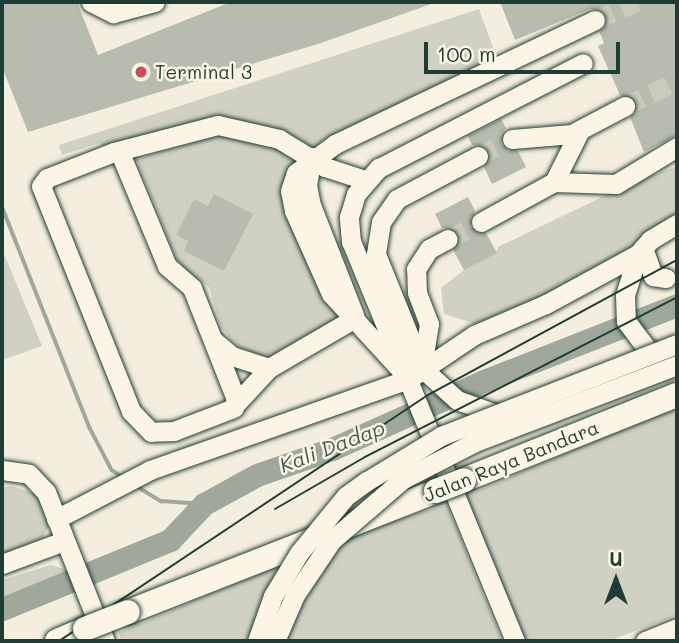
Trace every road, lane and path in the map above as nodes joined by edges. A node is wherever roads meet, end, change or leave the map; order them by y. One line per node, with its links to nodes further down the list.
1 (91, 2): 2 (street)
2 (155, 2)
3 (595, 20): 11 (street)
4 (583, 63): 12 (street)
5 (625, 106): 6 (street)
6 (580, 130): 7 (street); 13 (street)
7 (512, 139)
8 (677, 147): 13 (street)
9 (120, 153): 11 (street); 22 (street); 28 (street)
10 (478, 156): 26 (street)
11 (312, 157): 12 (street); 19 (street)
12 (365, 180): 26 (street)
13 (554, 182): 14 (street)
14 (481, 222)
15 (677, 225): 17 (street)
16 (448, 239): 20 (street)
17 (641, 251): 18 (street); 21 (street); 24 (street)
18 (666, 278)
19 (355, 318): 25 (street); 26 (street)
20 (428, 318): 21 (street); 26 (street)
21 (474, 335): 26 (street)
22 (213, 341): 25 (street); 28 (street)
23 (677, 344): 36 (street, bridge)
24 (677, 363): 26 (street, Jalan Raya Bandara); 37 (street, Jalan Raya Bandara, bridge)
25 (269, 368): 28 (street)
26 (420, 381): 30 (street); 38 (street)
27 (677, 395): 34 (main road, Jalan Raya Bandara, bridge)
28 (234, 408)
29 (2, 470): 30 (street)
30 (56, 519): 31 (street)
31 (64, 541): 32 (street); 34 (street)
32 (2, 564)
33 (677, 628): 39 (street)
34 (95, 635): 35 (main road, Jalan Raya Bandara)
35 (57, 641)
36 (257, 641)
37 (275, 641)
38 (515, 641)
39 (645, 641)

